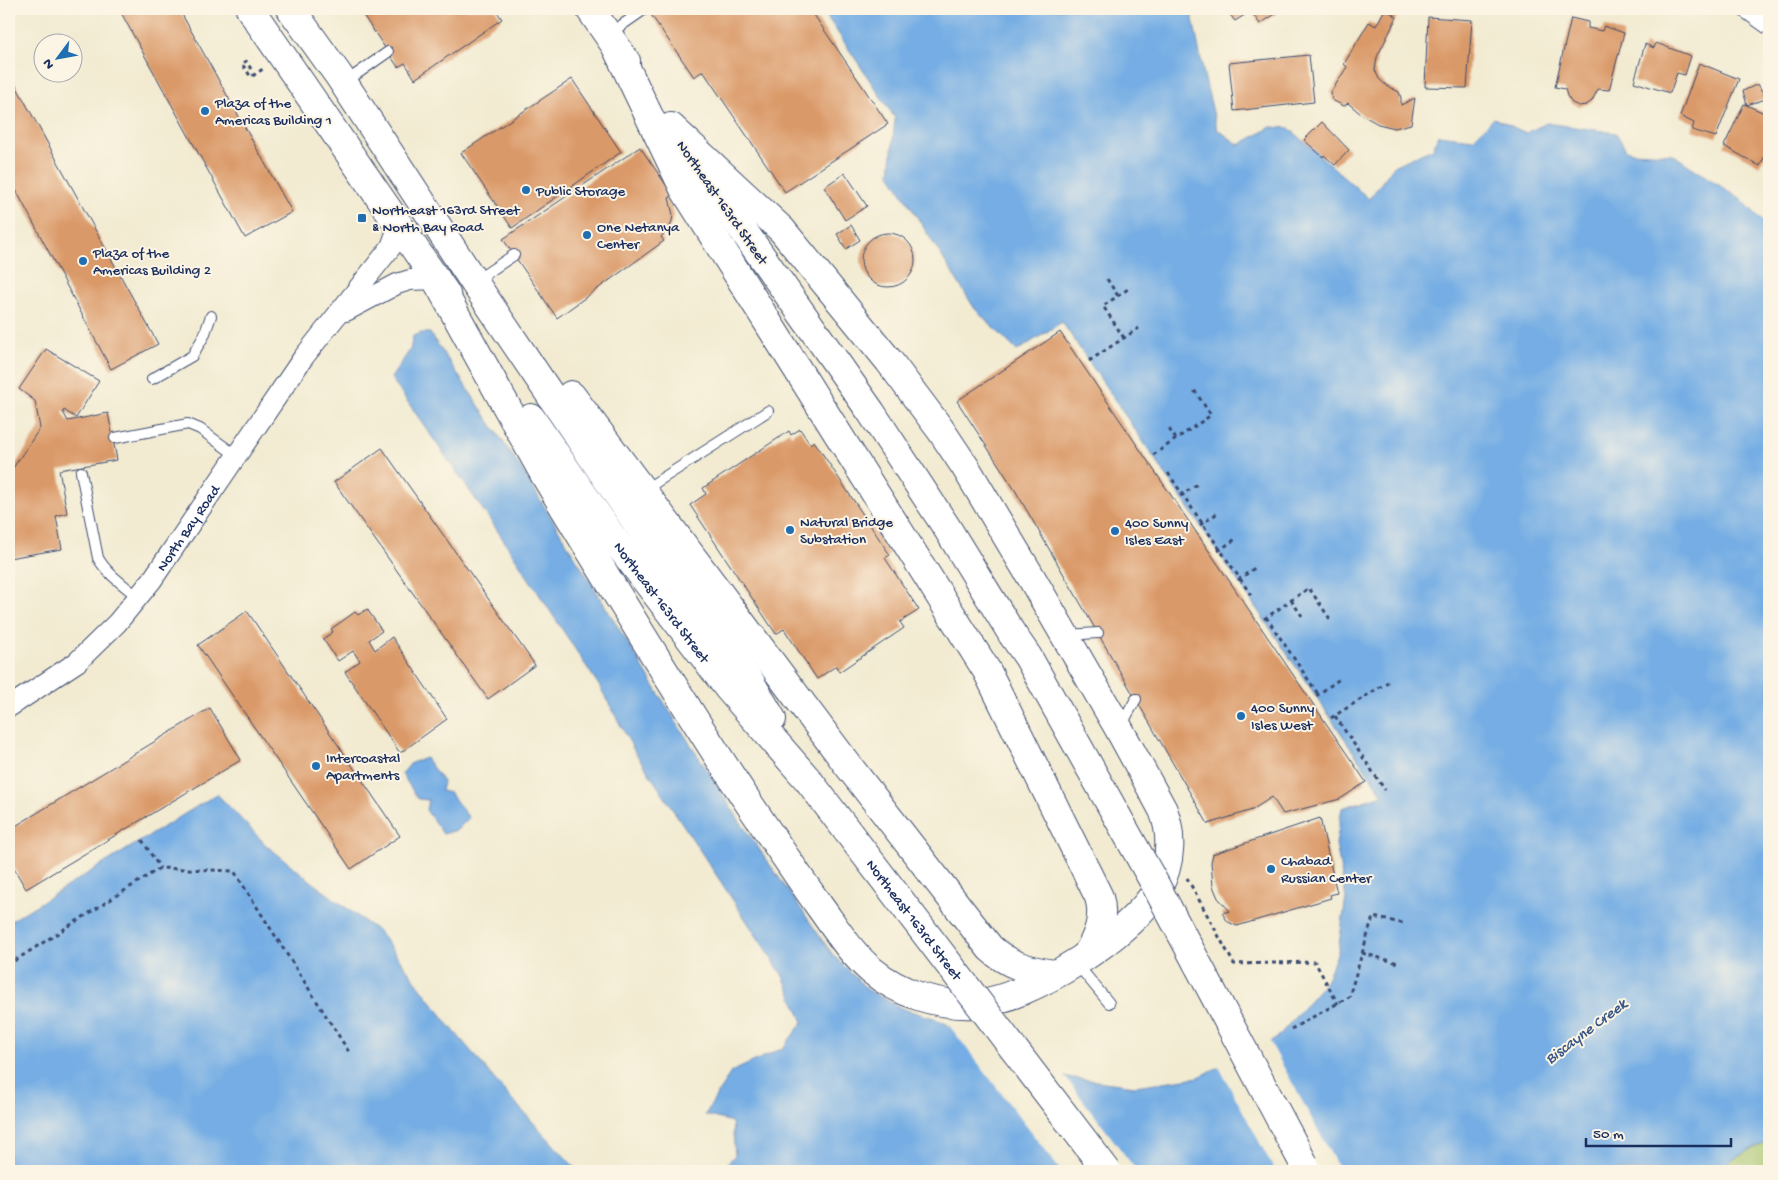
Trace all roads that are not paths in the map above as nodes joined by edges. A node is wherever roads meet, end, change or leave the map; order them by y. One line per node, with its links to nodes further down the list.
1 (250, 9): 12 (main road, Northeast 163rd Street)
2 (291, 9): 10 (main road)
3 (308, 9): 10 (main road)
4 (590, 9): 8 (main road, Northeast 163rd Street)
5 (646, 9): 8 (lane)
6 (1748, 9): 7 (street)
7 (1769, 24)
8 (612, 41): 11 (main road, Northeast 163rd Street); 32 (main road)
9 (388, 52): 10 (lane)
10 (341, 79): 15 (main road)
11 (671, 127): 27 (main road); 35 (main road, Northeast 163rd Street, bridge)
12 (399, 225): 14 (main road, Northeast 163rd Street); 17 (street, North Bay Road)
13 (514, 254): 15 (lane)
14 (436, 279): 17 (street, North Bay Road); 31 (main road, Northeast 163rd Street); 32 (main road)
15 (474, 282): 18 (main road)
16 (210, 316): 19 (lane)
17 (336, 317): 22 (street, North Bay Road)
18 (500, 322): 24 (main road); 31 (main road)
19 (152, 379)
20 (768, 412): 24 (lane)
21 (115, 438): 22 (lane)
22 (237, 456): 25 (street, North Bay Road)
23 (81, 472): 25 (lane)
24 (643, 491): 32 (main road)
25 (138, 597): 29 (street, North Bay Road)
26 (1098, 633): 27 (lane)
27 (1065, 636): 30 (main road)
28 (1136, 699): 30 (lane)
29 (9, 708)
30 (1119, 729): 32 (main road)
31 (809, 781): 34 (main road, Northeast 163rd Street, bridge)
32 (1073, 963): 33 (lane)
33 (1109, 1003)
34 (1107, 1171)
35 (1308, 1171)

